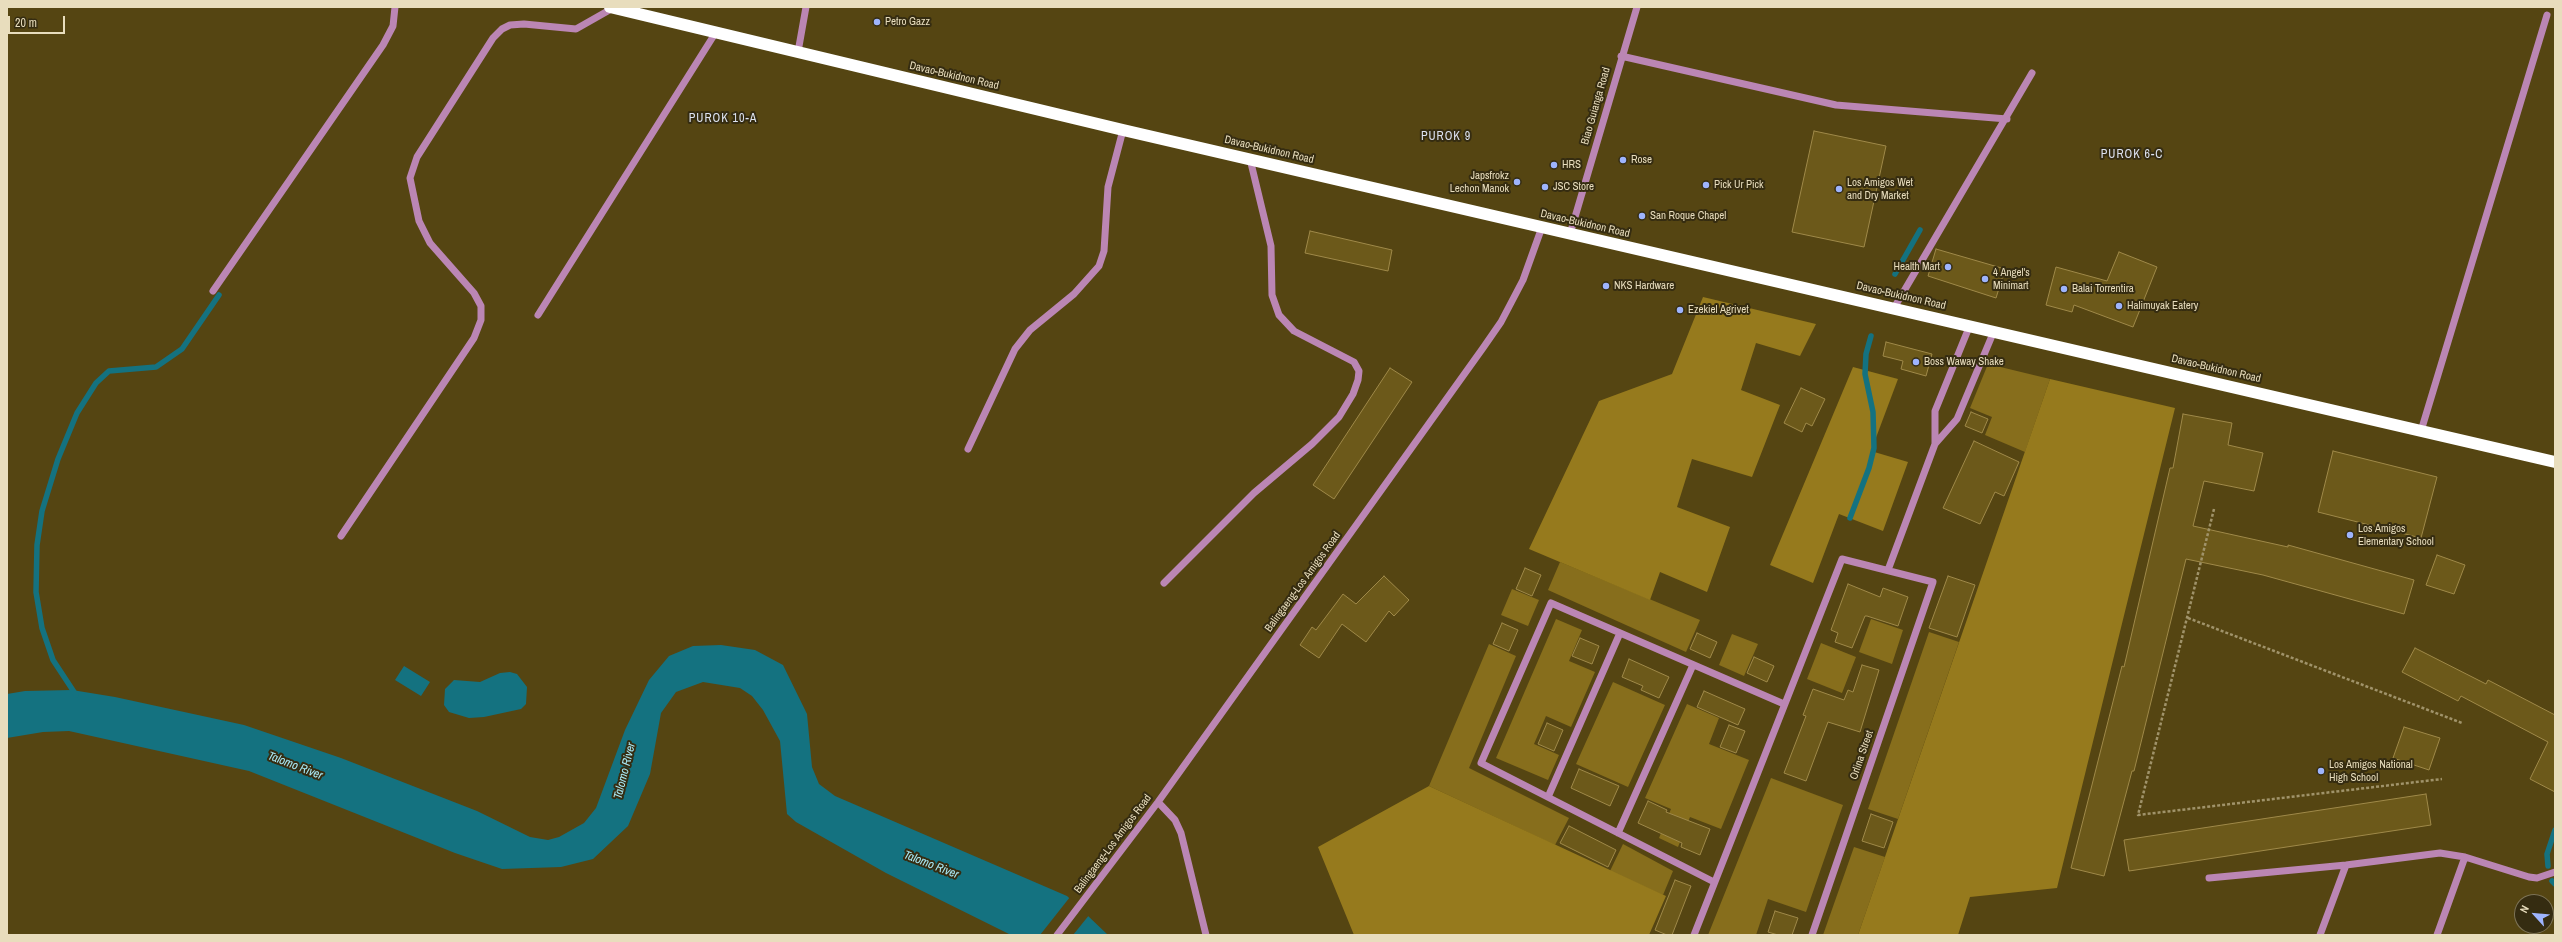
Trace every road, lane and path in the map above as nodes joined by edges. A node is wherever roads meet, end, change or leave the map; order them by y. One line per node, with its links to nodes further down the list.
1 (395, 7): 15 (street)
2 (611, 7): 6 (highway, Davao-Bukidnon Road); 25 (street)
3 (806, 7): 7 (street)
4 (1636, 7): 8 (street, Biao Guianga Road)
5 (2547, 16): 20 (street)
6 (716, 32): 7 (highway, Davao-Bukidnon Road); 17 (street)
7 (798, 52): 11 (highway, Davao-Bukidnon Road)
8 (1621, 56): 10 (street); 14 (street, Biao Guianga Road)
9 (2032, 73): 10 (street)
10 (2007, 119): 16 (street)
11 (1123, 130): 12 (highway, Davao-Bukidnon Road); 22 (street)
12 (1250, 159): 13 (highway, Davao-Bukidnon Road); 27 (street)
13 (1542, 227): 14 (highway, Davao-Bukidnon Road); 35 (street, Balingaeng-Los Amigos Road)
14 (1570, 234): 16 (highway, Davao-Bukidnon Road)
15 (213, 291)
16 (1894, 308): 18 (highway, Davao-Bukidnon Road)
17 (538, 314)
18 (1970, 325): 19 (highway, Davao-Bukidnon Road); 21 (street)
19 (1994, 331): 20 (highway, Davao-Bukidnon Road); 21 (street)
20 (2421, 431): 23 (highway, Davao-Bukidnon Road)
21 (1935, 444): 26 (street)
22 (968, 449)
23 (2554, 459)
24 (2214, 509): 28 (path)
25 (341, 536)
26 (1888, 570): 31 (street); 45 (street, Orlina Street)
27 (1164, 583)
28 (2188, 618): 32 (path); 33 (path)
29 (1620, 633): 30 (street); 34 (street); 34 (street)
30 (1693, 665): 31 (street); 36 (street)
31 (1784, 704): 41 (street)
32 (2462, 723)
33 (2442, 779)
34 (1548, 798): 36 (street)
35 (1158, 802): 42 (street, Balingaeng-Los Amigos Road); 43 (street)
36 (1618, 833): 41 (street)
37 (2465, 857): 38 (street); 39 (street); 47 (street)
38 (2346, 865): 40 (street); 46 (street)
39 (2555, 872)
40 (2209, 878)
41 (1714, 882): 44 (street)
42 (1057, 935)
43 (1206, 935)
44 (1694, 935)
45 (1812, 935)
46 (2320, 935)
47 (2437, 935)

